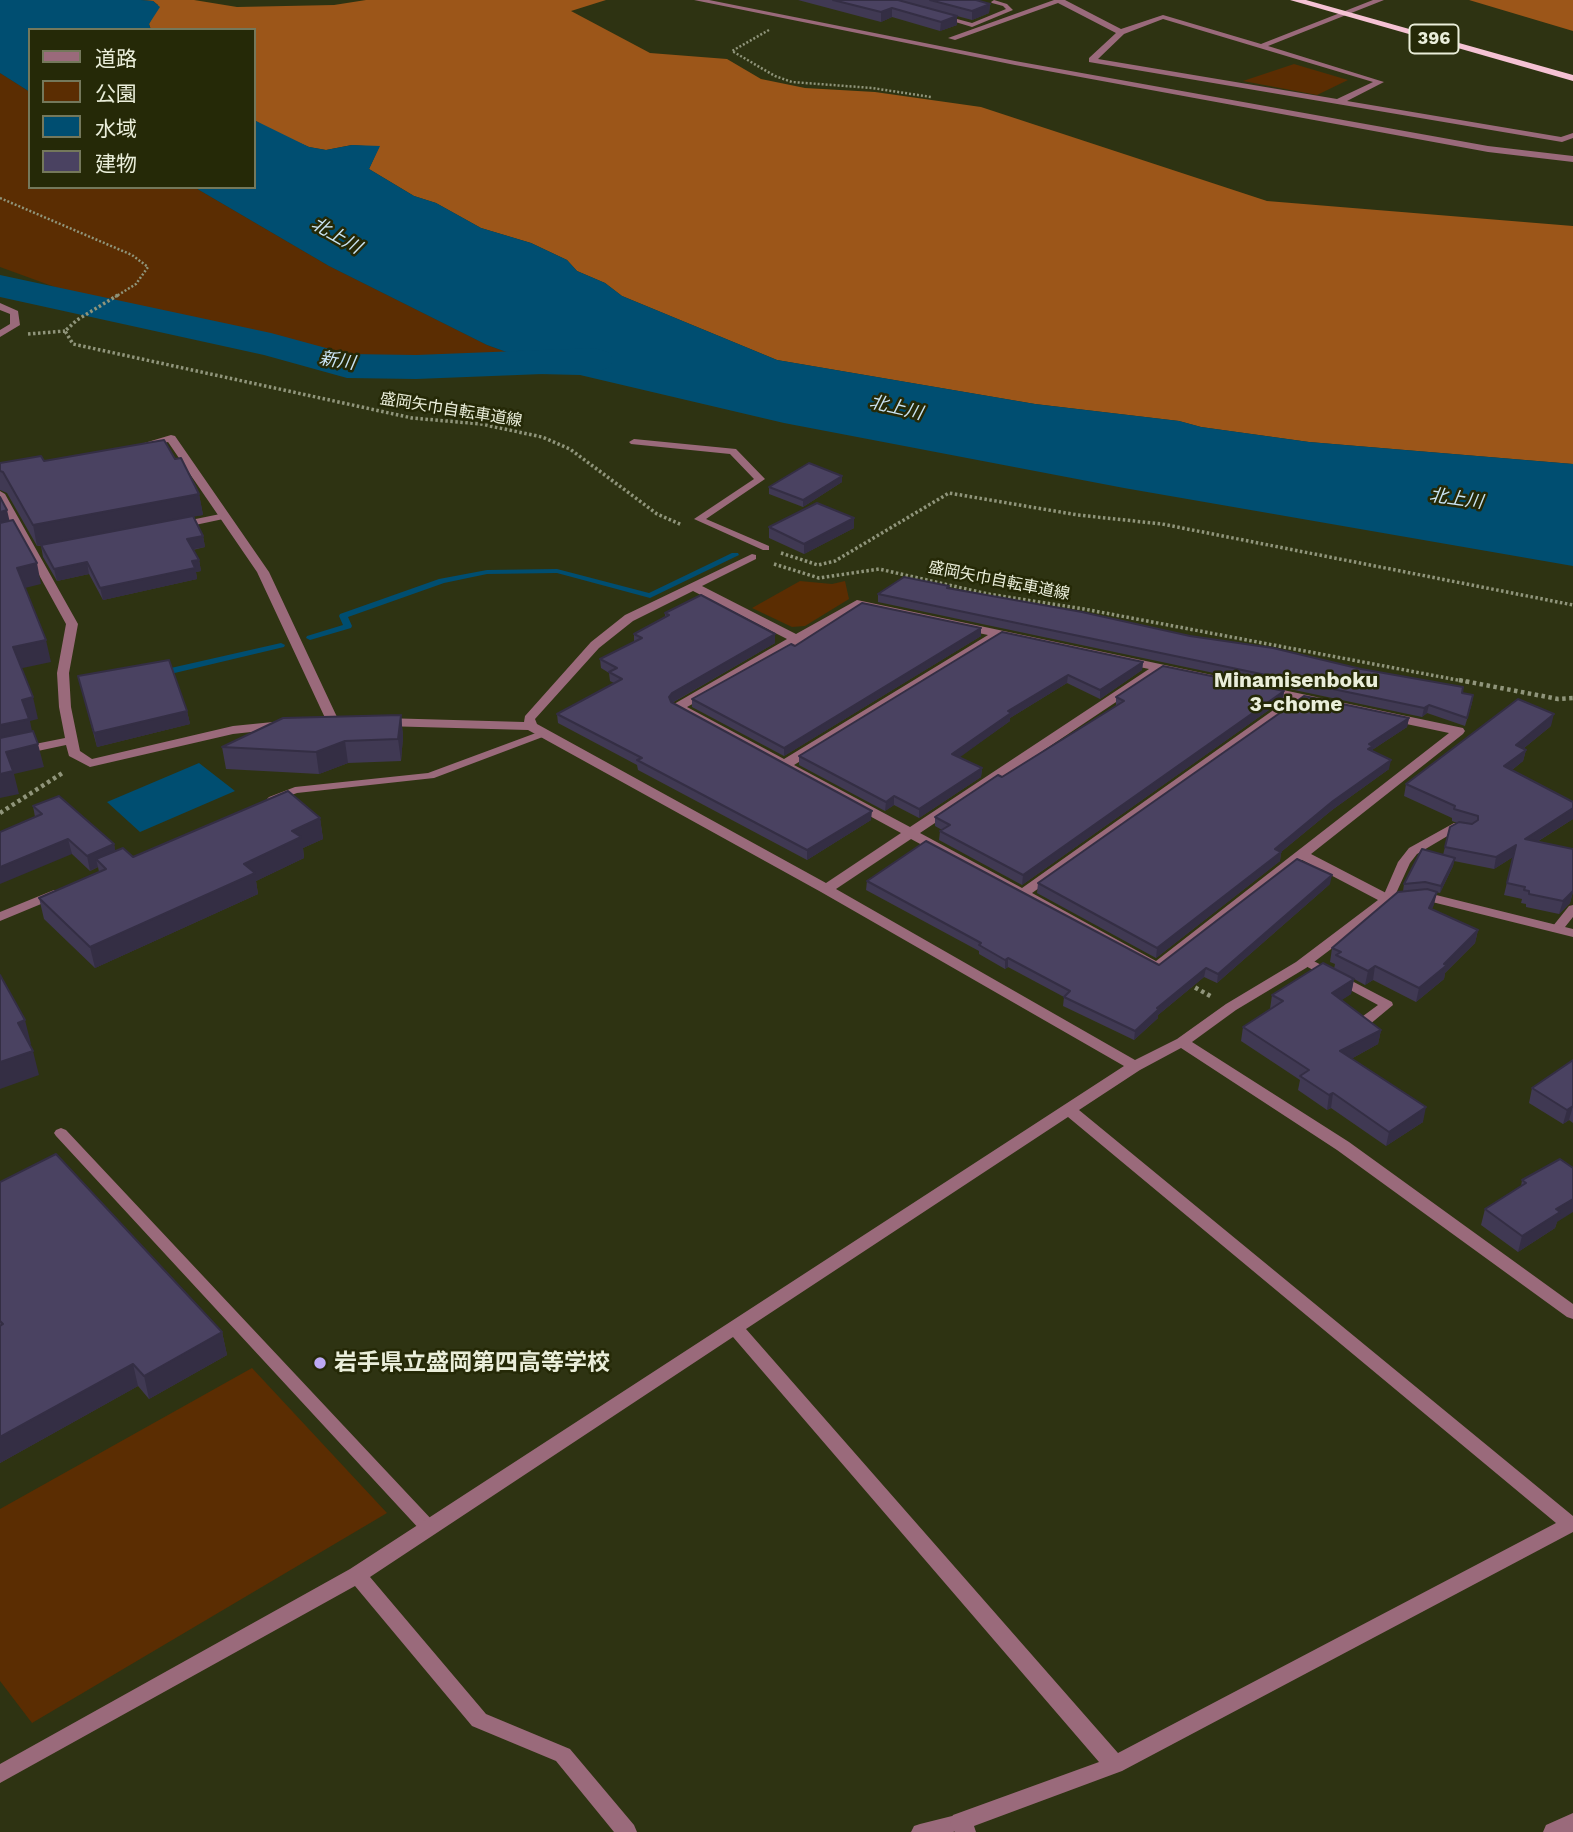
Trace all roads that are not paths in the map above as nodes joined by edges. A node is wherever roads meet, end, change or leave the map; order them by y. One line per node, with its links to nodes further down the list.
1 (698, 0): 17 (street)
2 (1060, 0): 10 (street); 11 (street)
3 (1295, 0): 8 (highway, 396)
4 (1330, 0): 7 (highway, 396)
5 (1380, 0): 7 (street)
6 (993, 1): 9 (lane)
7 (1362, 8): 8 (street); 13 (highway, 396)
8 (1345, 14): 12 (street); 14 (highway, 396)
9 (935, 15)
10 (1121, 32): 12 (street); 15 (street)
11 (952, 38)
12 (1264, 45): 15 (street)
13 (1573, 68)
14 (1573, 78)
15 (1337, 102): 16 (street)
16 (1573, 135)
17 (1573, 159)
18 (0, 306): 19 (street)
19 (0, 334)
20 (634, 442): 25 (lane)
21 (132, 447): 23 (street)
22 (0, 494): 27 (street)
23 (225, 516): 24 (lane); 34 (street)
24 (170, 527)
25 (766, 548)
26 (46, 551): 27 (lane)
27 (33, 553): 39 (street)
28 (752, 557): 29 (street)
29 (693, 586): 31 (street); 37 (street)
30 (999, 634): 31 (street); 32 (street); 41 (street)
31 (798, 640): 41 (street)
32 (1158, 668): 33 (street); 44 (street)
33 (1300, 697): 45 (street); 48 (street)
34 (359, 721)
35 (372, 721): 37 (street)
36 (295, 724): 39 (street)
37 (531, 726): 38 (street)
38 (544, 733): 42 (lane); 46 (street)
39 (72, 740): 40 (street)
40 (0, 755)
41 (784, 765): 44 (street)
42 (257, 806)
43 (1468, 830): 49 (lane)
44 (909, 832): 46 (street); 48 (street)
45 (1301, 855): 48 (street); 49 (street)
46 (826, 889): 57 (street)
47 (64, 890): 51 (lane)
48 (1022, 894)
49 (1388, 899): 52 (street); 54 (street)
50 (1573, 909): 52 (lane)
51 (0, 917)
52 (1557, 929): 53 (street)
53 (1573, 933)
54 (1306, 961): 55 (lane); 56 (street)
55 (1364, 1022)
56 (1182, 1042): 57 (street); 60 (street)
57 (1135, 1066): 58 (street)
58 (1070, 1111): 61 (street); 62 (street)
59 (61, 1133): 63 (lane)
60 (1573, 1312)
61 (734, 1327): 63 (street); 65 (street)
62 (1571, 1523): 65 (street)
63 (428, 1527): 64 (street)
64 (356, 1575): 66 (street); 69 (street)
65 (1115, 1765): 68 (street)
66 (0, 1774)
67 (1573, 1822): 71 (street)
68 (963, 1827): 70 (lane)
69 (627, 1832)
70 (920, 1832)
71 (1553, 1832)

